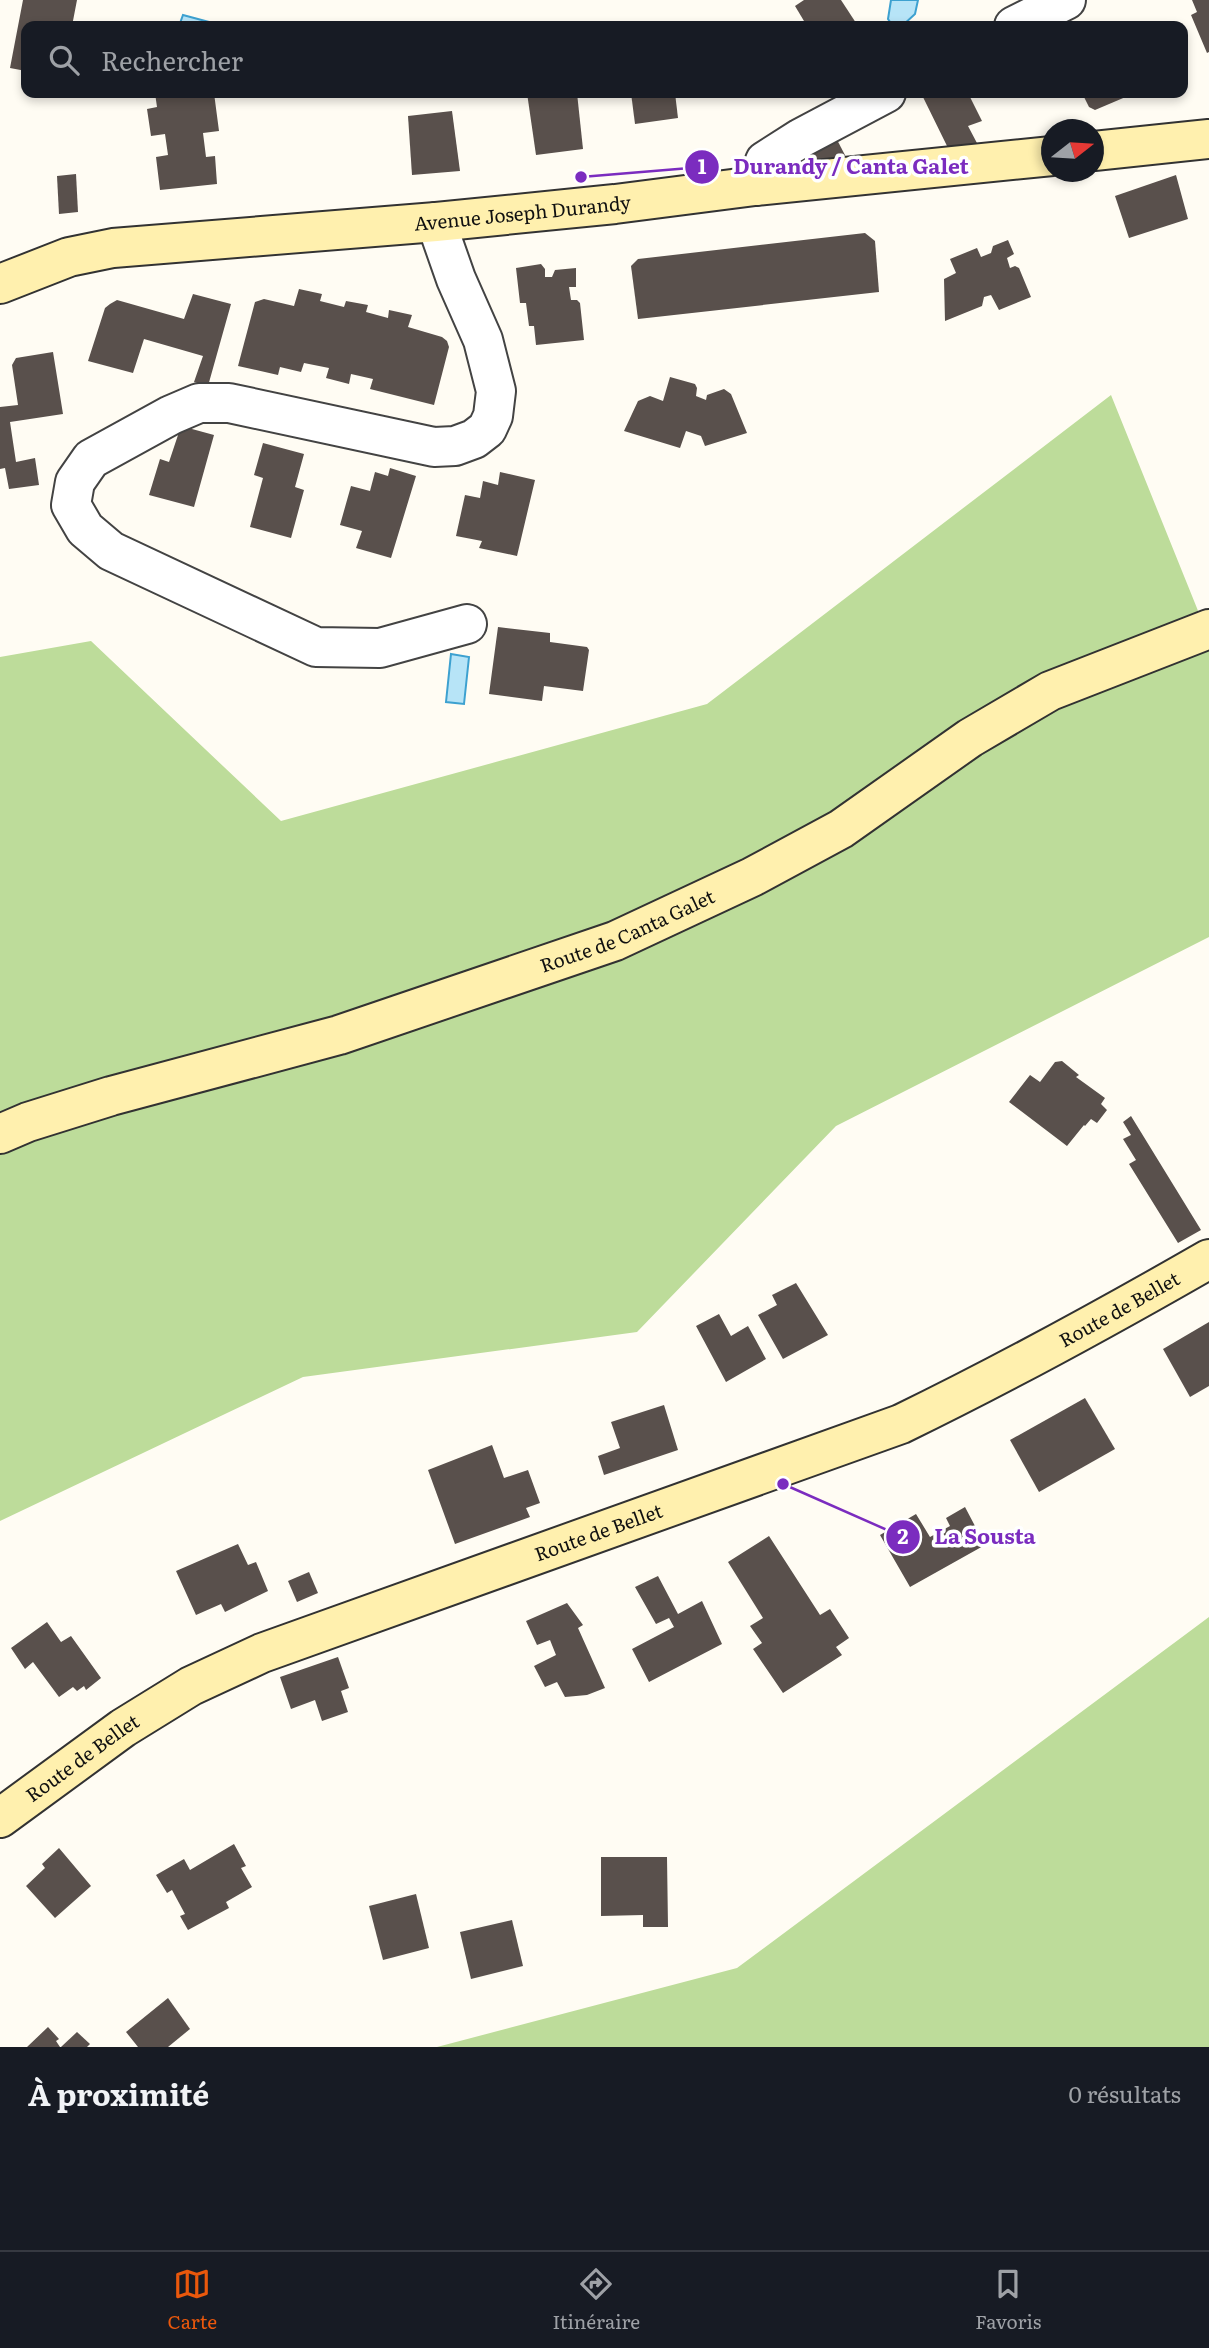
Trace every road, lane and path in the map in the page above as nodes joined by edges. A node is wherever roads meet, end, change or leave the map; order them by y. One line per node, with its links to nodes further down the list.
1 (1066, 0): 2 (street)
2 (1024, 21)
3 (877, 98): 7 (street)
4 (1209, 139): 5 (street)
5 (1104, 150)
6 (1041, 157): 7 (street, Avenue Joseph Durandy)
7 (755, 186): 8 (street, Avenue Joseph Durandy)
8 (436, 222): 9 (street, Avenue Joseph Durandy); 10 (street)
9 (0, 284)
10 (467, 624)
11 (1209, 629): 12 (street, Route de Canta Galet)
12 (0, 1134)
13 (1209, 1259): 14 (street, Route de Bellet)
14 (0, 1818)

